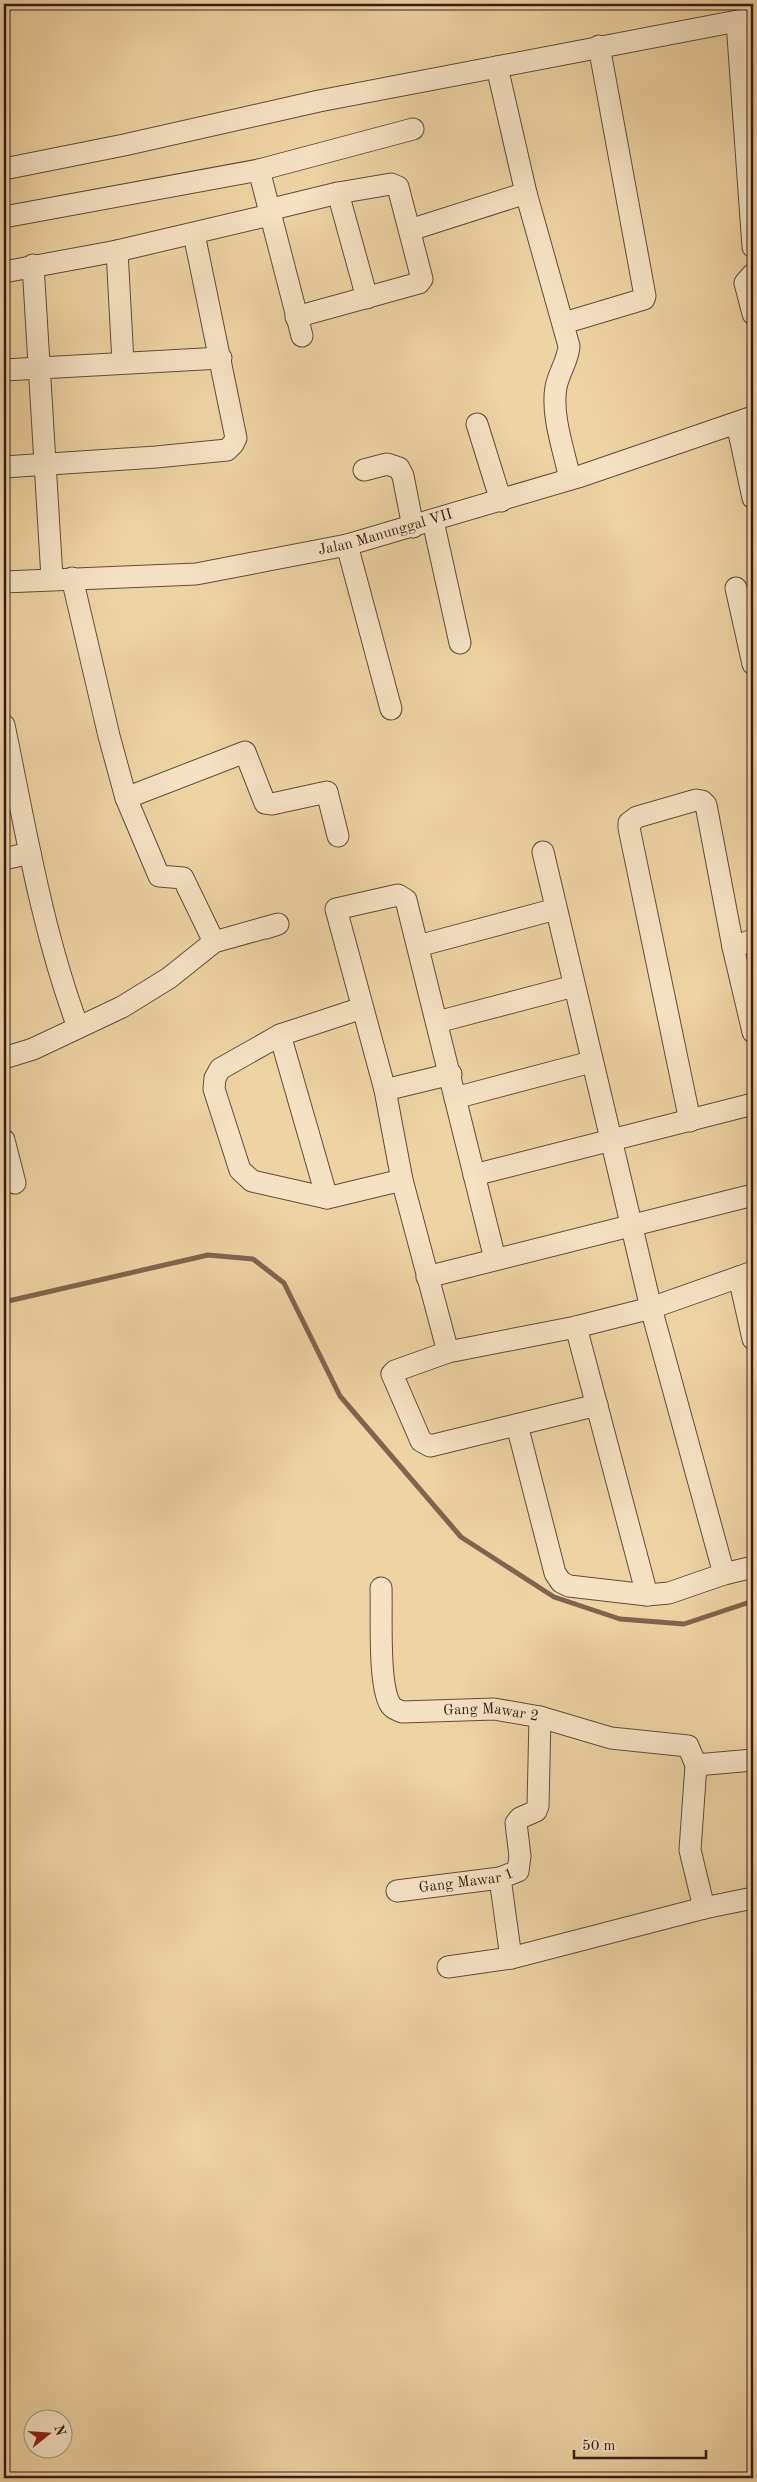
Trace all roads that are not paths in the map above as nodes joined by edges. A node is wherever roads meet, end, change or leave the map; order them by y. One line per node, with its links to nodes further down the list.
1 (745, 20): 2 (street); 13 (street)
2 (599, 46): 3 (street); 20 (street)
3 (497, 67): 5 (street); 8 (street)
4 (413, 129): 6 (street)
5 (4, 168)
6 (259, 170): 9 (street); 10 (street)
7 (338, 193): 9 (street); 11 (street); 18 (street)
8 (526, 193): 11 (street); 20 (street)
9 (269, 212): 12 (street); 18 (street)
10 (4, 217)
11 (410, 230): 18 (street)
12 (194, 234): 14 (street); 21 (street)
13 (753, 247)
14 (117, 251): 15 (street); 22 (street)
15 (33, 265): 16 (street); 23 (street)
16 (4, 272)
17 (753, 274): 19 (street)
18 (366, 298)
19 (753, 314)
20 (564, 324): 30 (street)
21 (221, 358): 22 (street); 27 (street)
22 (123, 362): 23 (street)
23 (38, 367): 24 (street); 27 (street)
24 (4, 370)
25 (745, 420): 30 (street, Jalan Manunggal VII); 31 (street)
26 (476, 424): 32 (street)
27 (44, 464): 28 (street); 35 (street)
28 (4, 467)
29 (364, 470): 33 (street)
30 (570, 479): 32 (street, Jalan Manunggal VII)
31 (753, 498)
32 (501, 500): 33 (street, Jalan Manunggal VII)
33 (423, 524): 34 (street, Jalan Manunggal VII); 38 (street)
34 (347, 545): 35 (street, Jalan Manunggal VII); 40 (street)
35 (62, 578): 36 (street, Jalan Manunggal VII); 42 (street)
36 (4, 582)
37 (736, 588): 39 (street)
38 (460, 643)
39 (753, 664)
40 (391, 709)
41 (4, 725): 45 (street)
42 (126, 798): 43 (street); 50 (street)
43 (338, 836)
44 (543, 852): 47 (street)
45 (30, 853): 46 (street); 56 (street)
46 (4, 859)
47 (556, 909): 51 (street); 53 (street)
48 (266, 928): 50 (street)
49 (753, 940): 52 (street)
50 (214, 942): 56 (street)
51 (418, 946): 54 (street); 55 (street)
52 (733, 946): 57 (street); 65 (street)
53 (574, 986): 55 (street); 60 (street)
54 (362, 1008): 58 (street); 62 (street)
55 (437, 1022): 61 (street)
56 (78, 1027): 59 (street)
57 (753, 1032)
58 (280, 1035): 72 (street); 72 (street)
59 (4, 1058)
60 (592, 1062): 63 (street); 67 (street)
61 (451, 1074): 62 (street); 63 (street)
62 (385, 1090): 69 (street)
63 (455, 1098): 68 (street)
64 (753, 1104): 65 (street)
65 (690, 1120): 67 (street)
66 (4, 1140): 70 (street)
67 (610, 1140): 68 (street); 73 (street)
68 (474, 1175): 74 (street)
69 (402, 1180): 72 (street); 76 (street)
70 (16, 1183)
71 (753, 1195): 73 (street)
72 (327, 1198)
73 (632, 1226): 74 (street); 77 (street)
74 (495, 1259): 76 (street)
75 (746, 1275): 77 (street); 79 (street)
76 (427, 1278): 80 (street)
77 (651, 1308): 78 (street); 84 (street)
78 (576, 1326): 80 (street); 81 (street)
79 (753, 1339)
80 (448, 1352): 82 (street)
81 (597, 1405): 82 (street); 86 (street)
82 (517, 1425): 86 (street)
83 (753, 1567): 84 (street)
84 (724, 1574): 86 (street)
85 (381, 1588): 87 (street, Gang Mawar 2)
86 (647, 1595)
87 (540, 1717): 89 (street, Gang Mawar 2); 90 (street, Gang Mawar 1)
88 (753, 1760): 89 (street)
89 (696, 1765): 93 (street)
90 (500, 1878): 91 (street, Gang Mawar 1); 94 (street)
91 (397, 1891)
92 (753, 1898): 93 (street)
93 (704, 1908): 94 (street)
94 (511, 1958): 95 (street)
95 (448, 1967)

